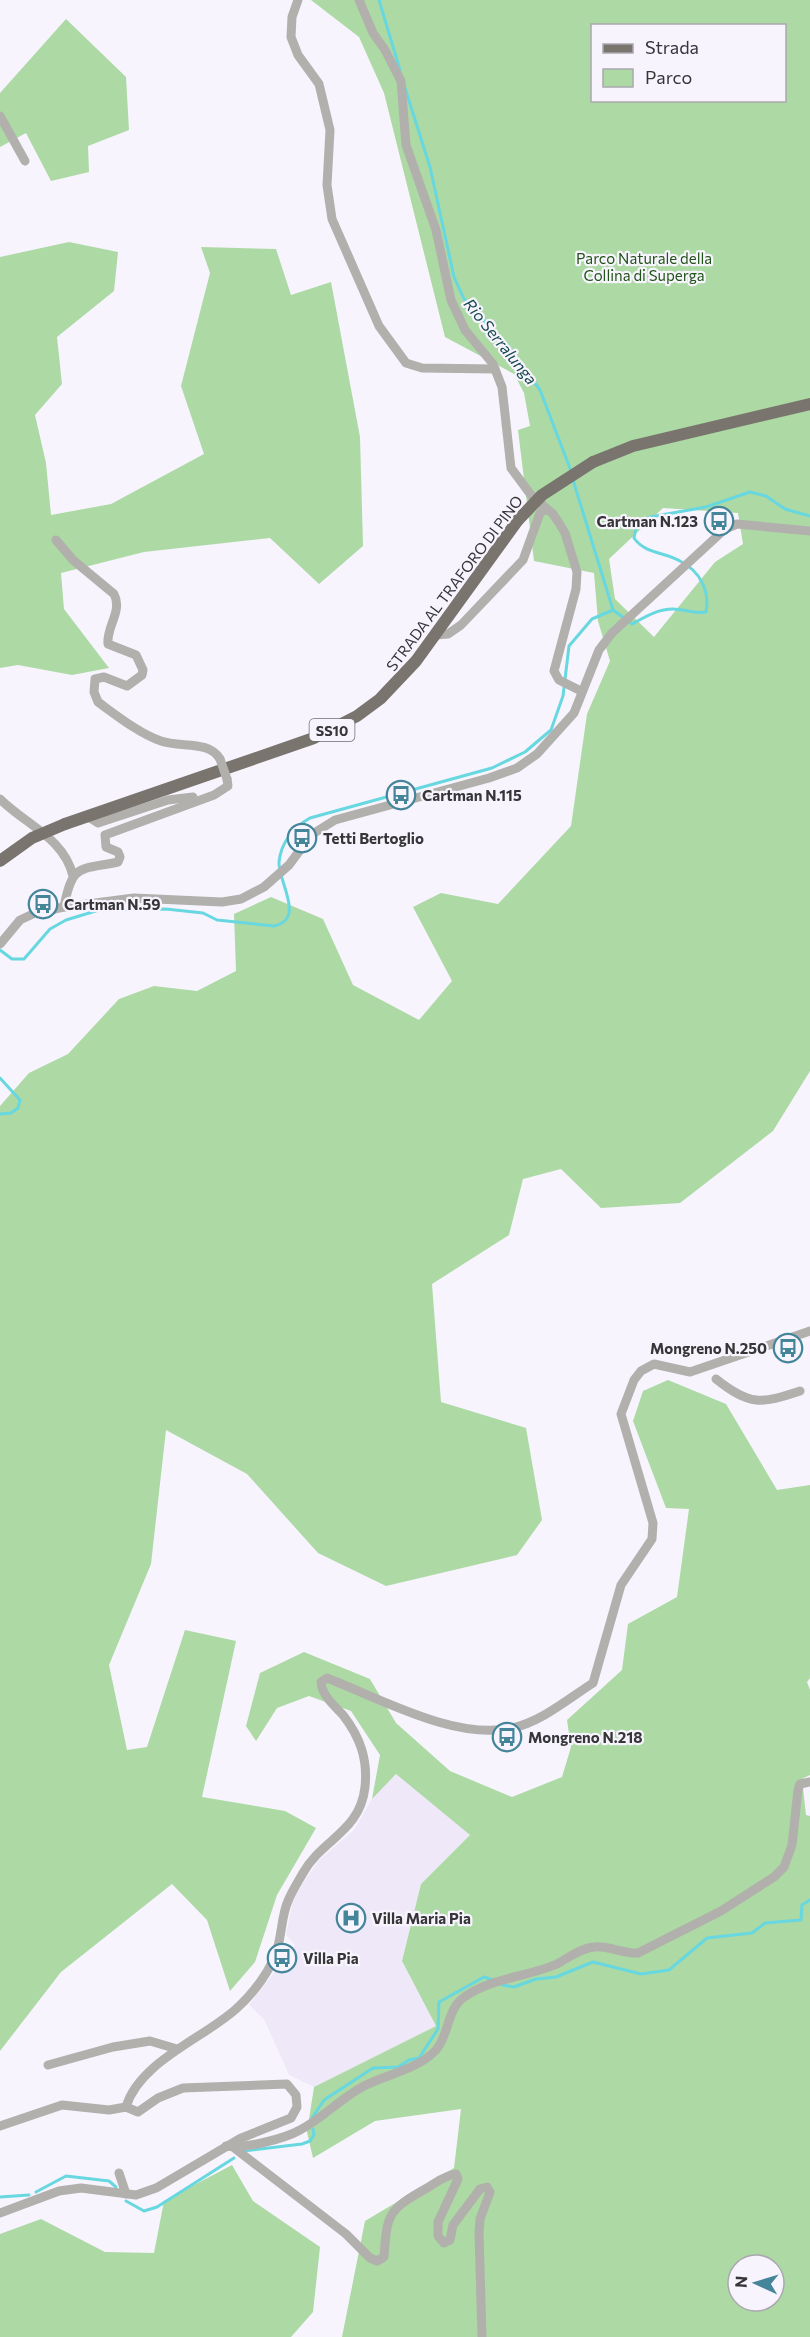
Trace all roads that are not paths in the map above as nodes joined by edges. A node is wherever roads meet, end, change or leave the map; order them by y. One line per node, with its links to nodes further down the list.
1 (298, 0): 5 (street)
2 (359, 0): 5 (street)
3 (0, 116): 4 (street)
4 (25, 161)
5 (495, 369): 7 (street)
6 (810, 404): 10 (main road, STRADA AL TRAFORO DI PINO / SS10, bridge)
7 (545, 510): 10 (street); 11 (street)
8 (810, 531): 11 (street)
9 (56, 540): 12 (street, bridge)
10 (436, 635): 14 (main road, STRADA AL TRAFORO DI PINO / SS10)
11 (581, 691): 17 (street)
12 (214, 795): 14 (street); 16 (street)
13 (0, 799): 16 (street)
14 (87, 816): 15 (main road, STRADA AL TRAFORO DI PINO / SS10, bridge)
15 (0, 861)
16 (73, 876): 17 (street)
17 (64, 907): 18 (street)
18 (1, 943)
19 (810, 1331): 20 (street)
20 (700, 1368): 21 (street); 23 (street)
21 (800, 1391)
22 (810, 1782): 27 (street)
23 (177, 2049): 24 (street); 25 (street)
24 (48, 2066)
25 (126, 2108): 26 (street); 27 (street)
26 (0, 2126)
27 (229, 2147): 29 (street); 31 (street)
28 (119, 2173): 29 (street)
29 (126, 2194): 30 (street)
30 (0, 2213)
31 (482, 2337)

